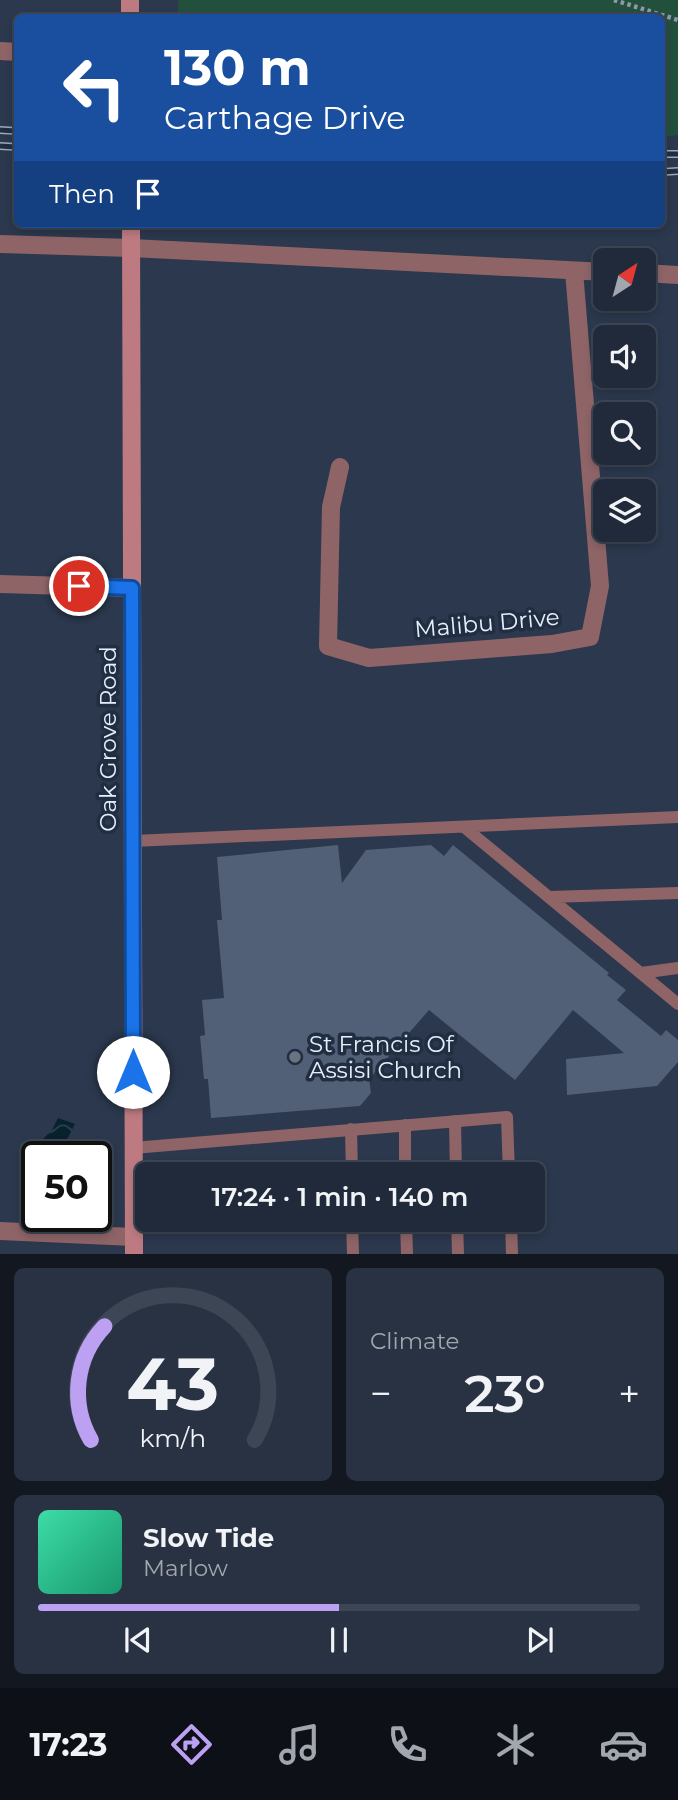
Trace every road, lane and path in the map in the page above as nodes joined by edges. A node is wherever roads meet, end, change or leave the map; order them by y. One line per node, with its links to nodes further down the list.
1 (614, 0): 2 (path)
2 (659, 14)
3 (131, 228): 5 (main road, Oak Grove Road)
4 (0, 244): 5 (street)
5 (131, 248): 6 (street); 12 (main road, Oak Grove Road)
6 (574, 271): 7 (street); 10 (street, Malibu Drive)
7 (593, 272)
8 (656, 274): 9 (street)
9 (678, 275)
10 (340, 467)
11 (0, 584): 12 (street)
12 (132, 588): 15 (main road, Oak Grove Road)
13 (678, 817): 14 (lane)
14 (464, 828): 15 (lane); 17 (lane)
15 (133, 841): 24 (main road, Oak Grove Road)
16 (678, 893): 17 (lane)
17 (549, 897): 19 (lane)
18 (678, 968): 19 (lane)
19 (641, 974): 20 (lane)
20 (678, 1004)
21 (455, 1121): 22 (lane); 27 (lane); 28 (lane)
22 (405, 1125): 23 (lane); 26 (lane)
23 (351, 1129): 24 (lane); 25 (lane)
24 (133, 1148): 34 (main road, Oak Grove Road)
25 (352, 1162)
26 (405, 1162)
27 (456, 1162)
28 (509, 1162)
29 (0, 1231): 34 (street)
30 (352, 1232): 35 (lane)
31 (406, 1232): 36 (lane)
32 (457, 1232): 37 (lane)
33 (511, 1232): 38 (lane)
34 (134, 1246)
35 (353, 1254)
36 (407, 1254)
37 (458, 1254)
38 (512, 1254)

